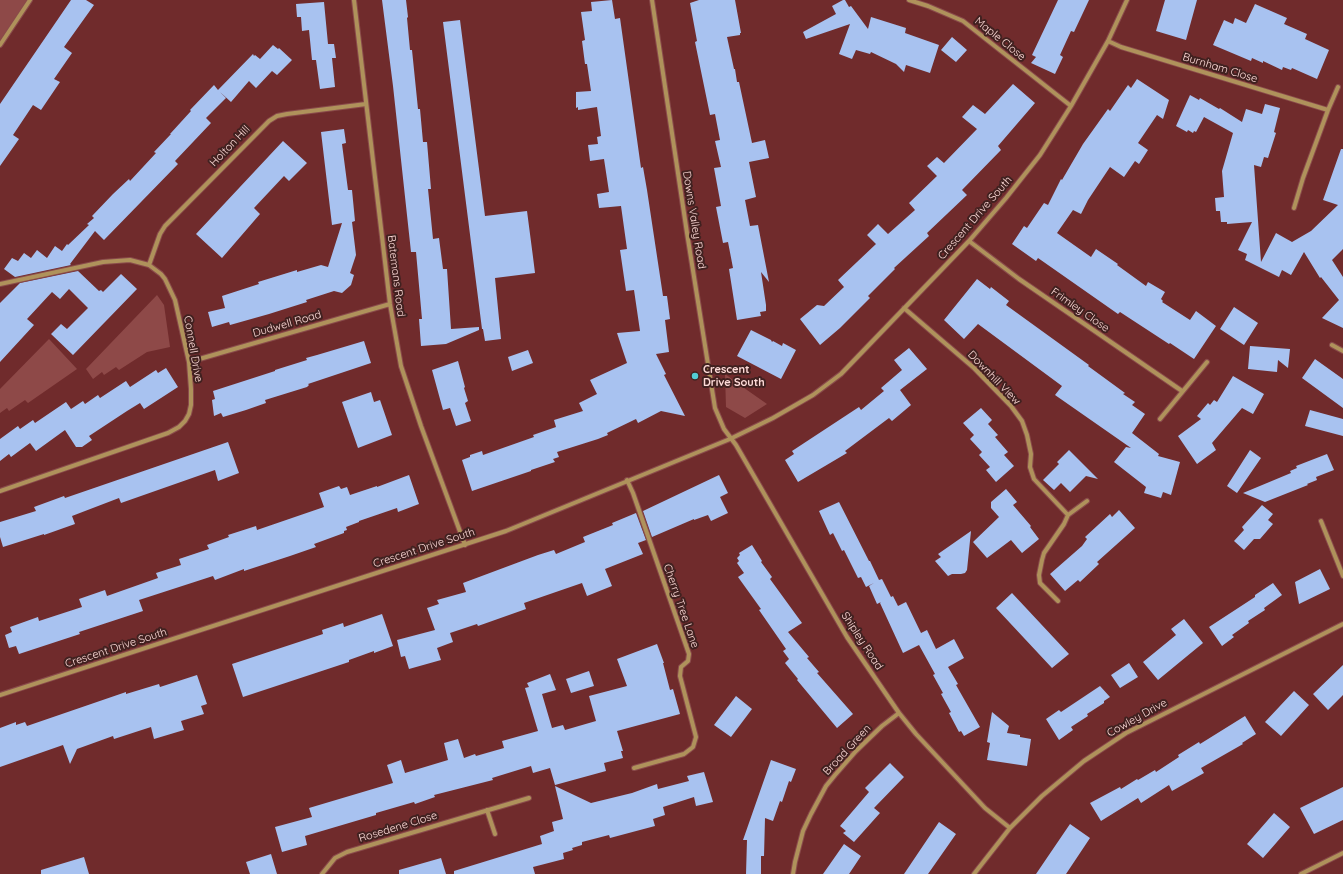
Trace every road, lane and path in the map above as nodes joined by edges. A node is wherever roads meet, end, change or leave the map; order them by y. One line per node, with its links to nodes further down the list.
1 (30, 0): 7 (street)
2 (354, 0): 9 (street, Batemans Road)
3 (652, 0): 24 (street, Downs Valley Road)
4 (909, 0): 10 (street, Maple Close)
5 (1127, 0): 6 (street, Crescent Drive South)
6 (1108, 41): 10 (street, Crescent Drive South); 11 (street, Burnham Close)
7 (0, 44)
8 (1338, 87): 11 (street)
9 (366, 104): 14 (street, Holton Hill); 16 (street, Batemans Road)
10 (1071, 106): 13 (street, Crescent Drive South)
11 (1328, 110): 12 (street)
12 (1294, 208)
13 (969, 242): 17 (street, Crescent Drive South); 22 (street, Frimley Close)
14 (149, 265): 15 (street, Connell Drive); 20 (street, Connell Drive)
15 (0, 284)
16 (390, 304): 20 (street, Dudwell Road); 30 (street, Batemans Road)
17 (904, 308): 24 (street, Crescent Drive South); 28 (street, Downhill View)
18 (1332, 345): 19 (street)
19 (1343, 351)
20 (189, 362): 26 (street, Connell Drive)
21 (1207, 362): 22 (street)
22 (1182, 391): 23 (street)
23 (1160, 418)
24 (730, 439): 25 (street, Crescent Drive South); 35 (street, Shipley Road)
25 (627, 480): 30 (street, Crescent Drive South); 36 (street, Cherry Tree Lane)
26 (0, 491)
27 (1087, 501): 28 (street)
28 (1068, 515): 32 (street)
29 (1321, 520): 31 (street)
30 (465, 545): 34 (street, Crescent Drive South)
31 (1343, 576)
32 (1058, 601)
33 (1343, 624): 39 (street, Cowley Drive)
34 (0, 695)
35 (899, 713): 39 (street, Shipley Road); 43 (street, Broad Green)
36 (634, 768)
37 (529, 798): 38 (street, Rosedene Close)
38 (487, 810): 40 (street); 42 (street, Rosedene Close)
39 (1010, 828): 44 (street, Cowley Drive)
40 (495, 834)
41 (1343, 853): 45 (street)
42 (322, 874)
43 (793, 874)
44 (974, 874)
45 (1301, 874)

